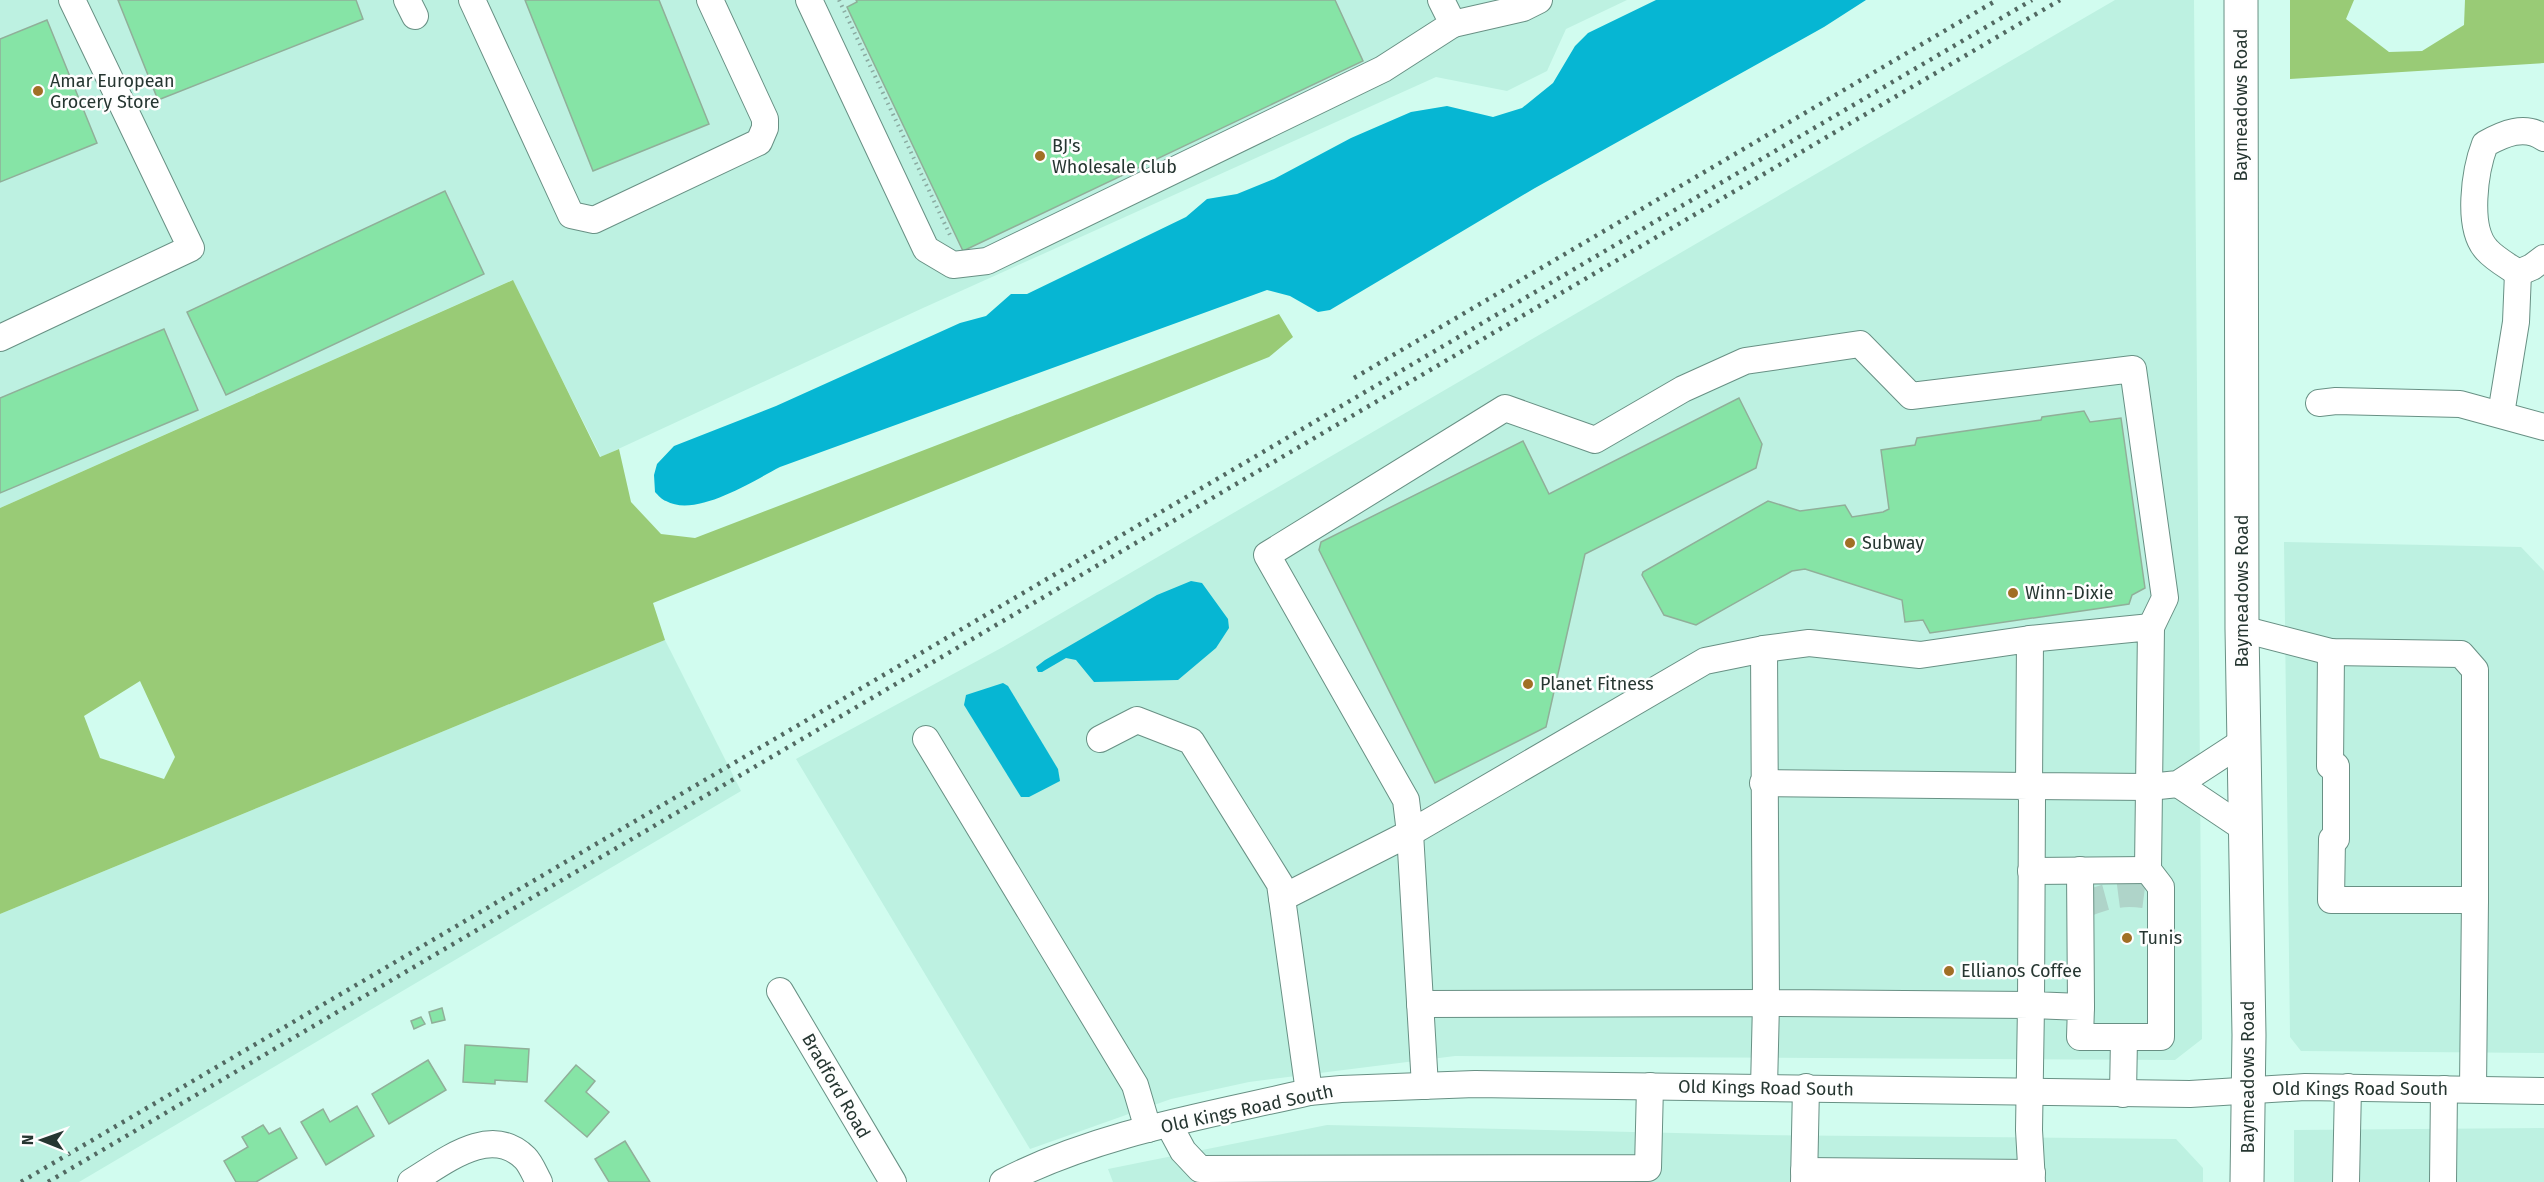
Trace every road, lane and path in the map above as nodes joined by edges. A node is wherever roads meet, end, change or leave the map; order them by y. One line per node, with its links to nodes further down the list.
1 (72, 0): 14 (street)
2 (472, 0): 3 (street)
3 (710, 0)
4 (808, 0): 12 (street)
5 (839, 0): 12 (path)
6 (1442, 0): 9 (street)
7 (1539, 0): 9 (street)
8 (2241, 9): 19 (main road, Baymeadows Road)
9 (1453, 24): 12 (street)
10 (2544, 138): 13 (street)
11 (2544, 258): 13 (street)
12 (964, 264)
13 (2518, 273): 16 (street)
14 (0, 338)
15 (2319, 402): 16 (street)
16 (2501, 414): 17 (street)
17 (2544, 426)
18 (2151, 627): 20 (street); 29 (street); 31 (street)
19 (2242, 628): 22 (street); 25 (main road, Baymeadows Road)
20 (2030, 639): 21 (street); 28 (street)
21 (1764, 649): 26 (street); 31 (street)
22 (2331, 652): 36 (street); 36 (street)
23 (926, 739): 55 (street)
24 (1100, 739): 35 (street)
25 (2244, 741): 27 (street); 30 (main road, Baymeadows Road)
26 (1763, 783): 28 (street); 38 (street)
27 (2178, 784): 29 (street); 30 (street)
28 (2029, 786): 29 (street); 34 (street)
29 (2149, 787): 33 (street)
30 (2245, 829): 48 (main road, Baymeadows Road)
31 (1410, 833): 35 (street); 39 (street)
32 (2080, 870): 33 (street); 34 (street); 41 (street)
33 (2148, 870): 42 (street)
34 (2031, 871): 40 (street)
35 (1282, 898): 52 (street)
36 (2475, 900): 50 (street)
37 (780, 990): 60 (street, Bradford Road)
38 (1766, 1003): 39 (street); 40 (street); 47 (street)
39 (1420, 1004): 43 (street)
40 (2031, 1005): 41 (street); 53 (street)
41 (2081, 1007): 42 (street)
42 (2124, 1038): 54 (street)
43 (1425, 1086): 44 (street, Old Kings Road South); 52 (street, Old Kings Road South)
44 (1650, 1086): 47 (street, Old Kings Road South); 55 (street)
45 (1806, 1087): 47 (street, Old Kings Road South); 53 (street, Old Kings Road South); 56 (street)
46 (2348, 1087): 48 (street, Old Kings Road South); 49 (street, Old Kings Road South); 63 (street)
47 (1764, 1088)
48 (2249, 1089): 54 (street, Old Kings Road South); 62 (main road, Baymeadows Road)
49 (2444, 1089): 50 (street, Old Kings Road South); 64 (street)
50 (2473, 1089): 51 (street, Old Kings Road South)
51 (2544, 1091)
52 (1309, 1092): 55 (street, Old Kings Road South)
53 (2030, 1092): 54 (street, Old Kings Road South); 57 (street)
54 (2123, 1094)
55 (1159, 1127): 61 (street, Old Kings Road South)
56 (1804, 1176): 57 (street)
57 (2037, 1179)
58 (411, 1182): 59 (street)
59 (539, 1182)
60 (893, 1182)
61 (1003, 1182)
62 (2247, 1182)
63 (2346, 1182)
64 (2444, 1182)

